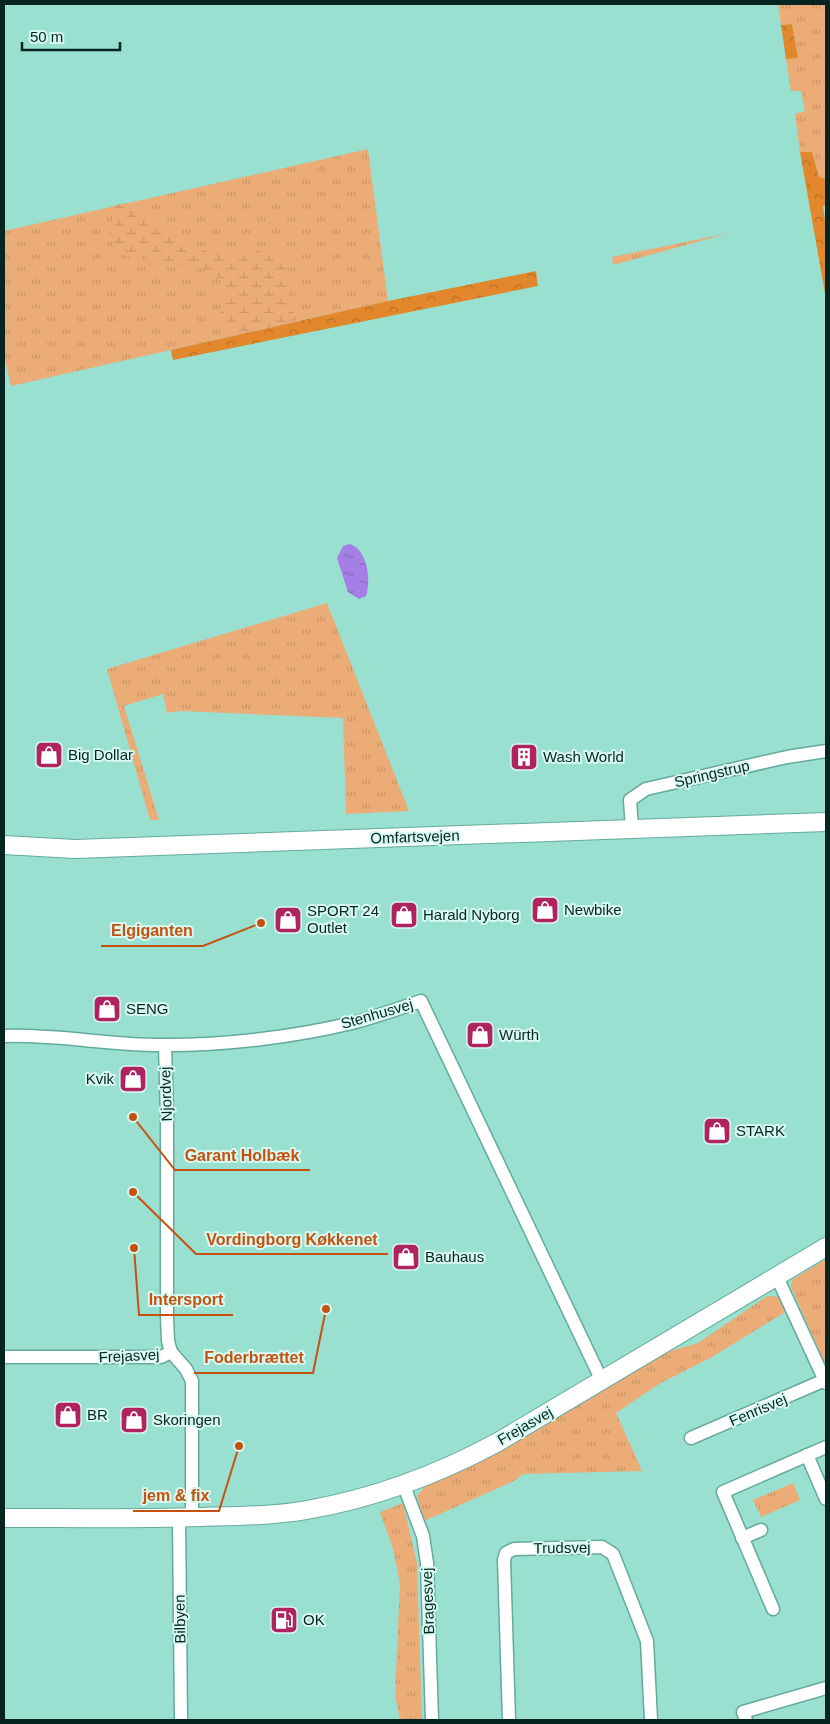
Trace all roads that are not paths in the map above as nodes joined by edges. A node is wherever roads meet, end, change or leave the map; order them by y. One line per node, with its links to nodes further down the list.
1 (826, 752): 3 (street, Springstrup)
2 (826, 822): 3 (street, Omfartsvejen)
3 (632, 829): 4 (street, Omfartsvejen)
4 (4, 845)
5 (4, 1036): 6 (street, Stenhusvej)
6 (165, 1045): 9 (street, Njordvej); 11 (street, Stenhusvej)
7 (826, 1247): 8 (street, Frejasvej)
8 (777, 1277): 11 (street, Frejasvej); 12 (street, Fenrisvej)
9 (171, 1352): 10 (street, Frejasvej); 19 (street, Frejasvej)
10 (4, 1357)
11 (602, 1381): 16 (street, Frejasvej)
12 (826, 1382): 13 (street, Fenrisvej)
13 (691, 1438)
14 (826, 1447): 15 (street)
15 (807, 1455): 17 (street); 21 (street)
16 (404, 1486): 19 (street, Frejasvej); 26 (street, Bragesvej)
17 (826, 1499)
18 (4, 1518): 19 (street, Frejasvej)
19 (185, 1518): 25 (street, Bilbyen)
20 (762, 1530): 21 (street)
21 (742, 1538): 22 (street)
22 (773, 1609)
23 (826, 1688): 24 (street)
24 (745, 1716)
25 (181, 1720)
26 (432, 1720)
27 (509, 1720): 28 (street, Trudsvej)
28 (651, 1720)

